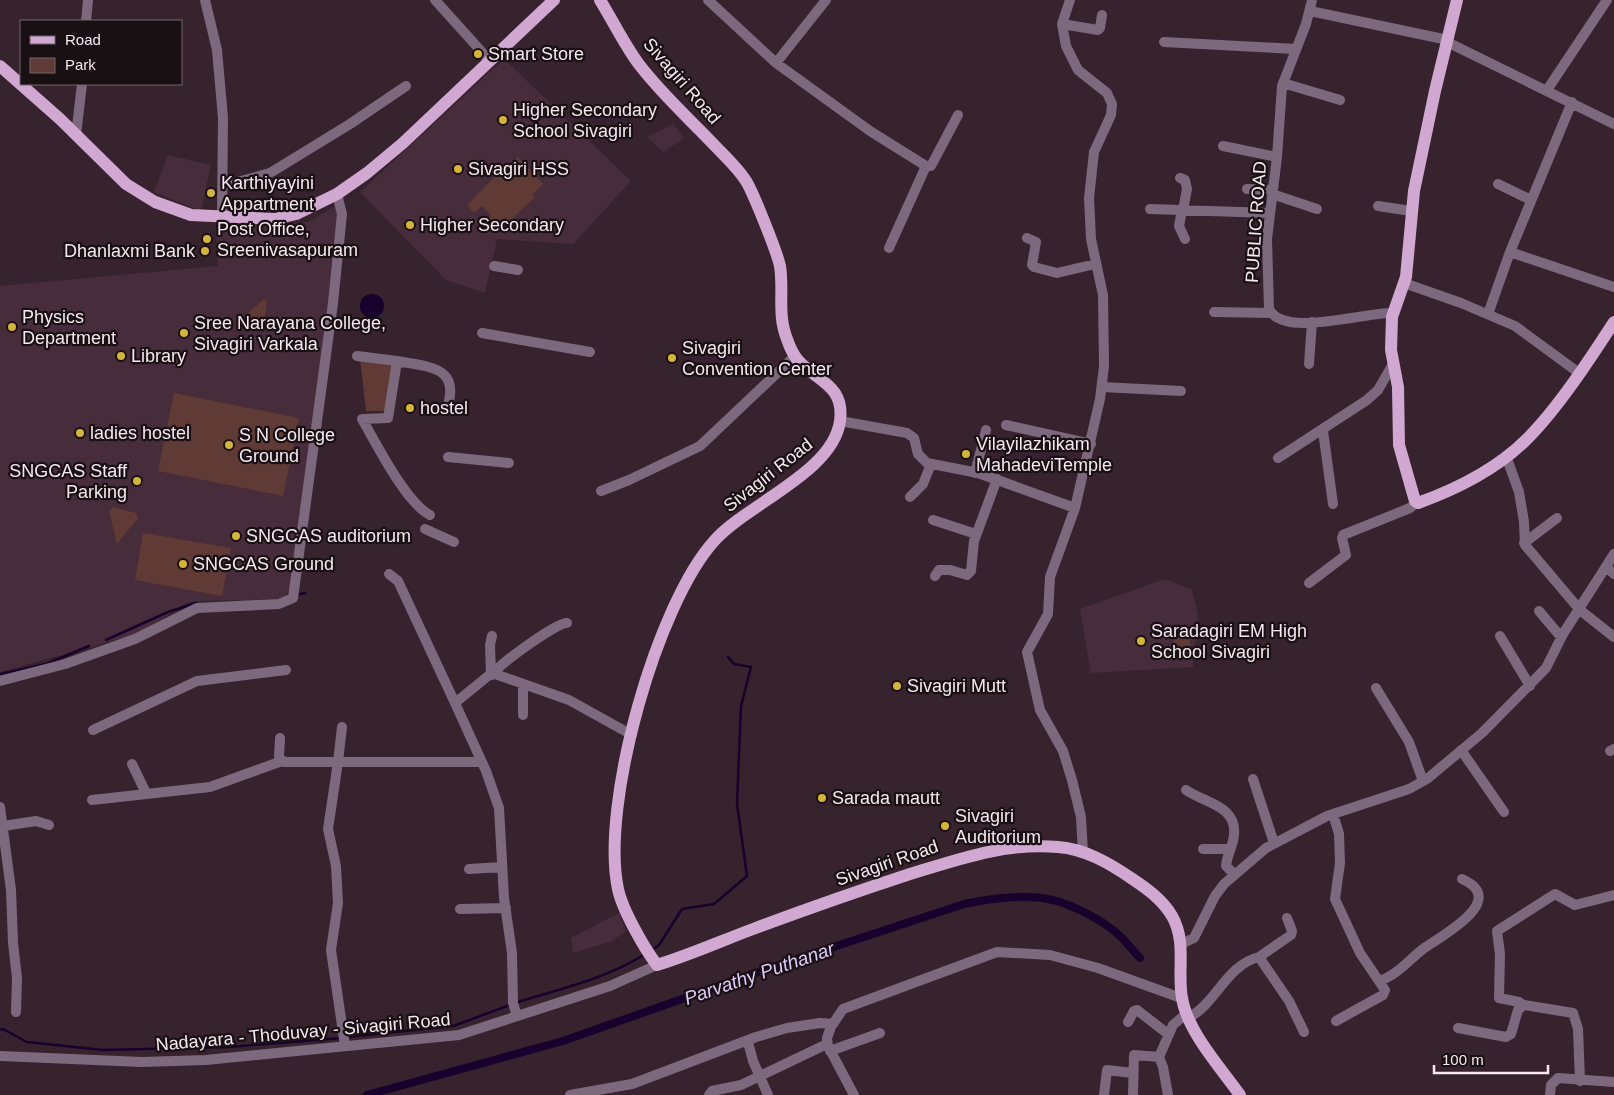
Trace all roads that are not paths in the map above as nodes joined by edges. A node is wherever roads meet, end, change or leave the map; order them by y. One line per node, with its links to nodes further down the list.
1 (88, 0): 15 (street)
2 (205, 0): 39 (street)
3 (435, 0): 20 (street)
4 (554, 0): 20 (main road)
5 (600, 0): 69 (main road, Sivagiri Road)
6 (708, 0): 21 (street)
7 (826, 0): 21 (street)
8 (1070, 0): 16 (street)
9 (1303, 0): 13 (street)
10 (1312, 0): 13 (street, PUBLIC ROAD)
11 (1457, 0): 17 (main road)
12 (1607, 0): 28 (street)
13 (1309, 14): 17 (street); 19 (street, PUBLIC ROAD)
14 (1102, 15): 16 (street)
15 (86, 20)
16 (1062, 24): 55 (street)
17 (1448, 41): 28 (street); 48 (main road)
18 (1164, 42): 19 (street)
19 (1296, 49): 23 (street, PUBLIC ROAD)
20 (490, 61): 42 (main road)
21 (776, 63): 36 (street)
22 (0, 66): 24 (main road)
23 (1282, 83): 29 (street); 35 (street, PUBLIC ROAD)
24 (20, 84)
25 (21, 85): 33 (main road)
26 (82, 85): 33 (street)
27 (406, 86): 39 (street)
28 (1547, 90): 30 (street)
29 (1340, 100)
30 (1572, 102): 32 (street); 43 (street)
31 (958, 115): 36 (street)
32 (1614, 124)
33 (76, 135): 50 (main road)
34 (1223, 146): 35 (street)
35 (1277, 157): 41 (street, PUBLIC ROAD)
36 (926, 166): 53 (street)
37 (1180, 178): 47 (street)
38 (1498, 184): 43 (street)
39 (223, 186): 50 (street)
40 (1250, 187): 41 (street)
41 (1272, 190): 46 (street); 49 (street, PUBLIC ROAD)
42 (337, 194): 50 (main road); 115 (street)
43 (1531, 200): 54 (street)
44 (1378, 206): 48 (street)
45 (1150, 209): 47 (street)
46 (1317, 209)
47 (1182, 210): 49 (street); 52 (street)
48 (1411, 211): 58 (main road)
49 (1269, 213): 62 (street, PUBLIC ROAD)
50 (222, 216)
51 (1027, 238): 55 (street)
52 (1185, 239)
53 (889, 248)
54 (1510, 252): 59 (street); 63 (street)
55 (1095, 264): 74 (street)
56 (494, 266): 57 (street)
57 (518, 270)
58 (1404, 283): 61 (main road); 63 (street)
59 (1614, 287)
60 (1214, 312): 62 (street)
61 (1394, 313): 64 (street); 72 (main road)
62 (1271, 314): 64 (street)
63 (1488, 314): 73 (street)
64 (1312, 322): 71 (street)
65 (1614, 322): 73 (main road)
66 (482, 333): 67 (street)
67 (590, 352)
68 (357, 356): 70 (street)
69 (795, 356): 77 (main road, Sivagiri Road); 89 (street)
70 (397, 360): 76 (street); 94 (street)
71 (1309, 364)
72 (1393, 364): 80 (street); 91 (main road)
73 (1579, 373): 82 (main road)
74 (1102, 387): 75 (street); 81 (street)
75 (1181, 391)
76 (447, 408)
77 (840, 421): 86 (street); 123 (main road, Sivagiri Road)
78 (1006, 425): 81 (street)
79 (986, 430): 87 (street)
80 (1323, 431): 84 (street); 92 (street)
81 (1091, 444): 93 (street)
82 (1506, 456): 91 (main road); 100 (street)
83 (448, 457): 85 (street)
84 (1278, 458)
85 (509, 463)
86 (931, 464): 87 (street); 90 (street)
87 (976, 473): 88 (street)
88 (998, 479): 93 (street); 98 (street)
89 (601, 491)
90 (910, 497)
91 (1417, 502): 105 (street)
92 (1334, 504)
93 (1075, 508): 143 (street)
94 (430, 515)
95 (1557, 518): 100 (street)
96 (933, 520): 98 (street)
97 (425, 529): 99 (street)
98 (976, 534): 104 (street)
99 (454, 542)
100 (1524, 543): 106 (street)
101 (1614, 554): 102 (street)
102 (1610, 570): 106 (street)
103 (389, 574): 119 (street)
104 (935, 576)
105 (1309, 583)
106 (1580, 610): 111 (street); 112 (street)
107 (1539, 611): 111 (street)
108 (567, 623): 114 (street)
109 (492, 636): 114 (street)
110 (1500, 636): 117 (street)
111 (1561, 637): 117 (street)
112 (1614, 637)
113 (286, 670): 122 (street)
114 (492, 675): 116 (street); 119 (street)
115 (0, 681)
116 (523, 685): 120 (street); 123 (street)
117 (1530, 686): 125 (street)
118 (1376, 688): 131 (street)
119 (455, 703): 144 (street)
120 (523, 715)
121 (342, 727): 127 (street)
122 (93, 730)
123 (632, 735): 154 (main road, Sivagiri Road)
124 (280, 738): 126 (street)
125 (1461, 750): 131 (street); 136 (street)
126 (282, 761): 127 (street); 133 (street)
127 (338, 762): 128 (street); 169 (street)
128 (480, 762)
129 (132, 764): 133 (street)
130 (1253, 779): 140 (street)
131 (1423, 781): 137 (street)
132 (1186, 790): 142 (street)
133 (146, 793): 134 (street)
134 (92, 800)
135 (0, 807): 139 (street)
136 (1504, 812)
137 (1332, 814): 140 (street); 155 (street)
138 (49, 825): 139 (street)
139 (3, 826): 158 (street)
140 (1274, 843): 146 (street)
141 (1203, 848): 142 (street)
142 (1230, 849): 146 (street)
143 (1083, 853): 152 (main road, Sivagiri Road); 154 (main road, Sivagiri Road)
144 (502, 867): 145 (street); 149 (street)
145 (469, 869)
146 (1234, 874): 152 (street)
147 (1462, 879): 155 (street)
148 (1614, 895): 157 (street)
149 (506, 908): 150 (street); 159 (street)
150 (460, 909)
151 (1287, 918): 153 (street)
152 (1180, 944): 156 (main road, Sivagiri Road)
153 (1259, 957): 160 (street); 165 (street)
154 (657, 965): 159 (street, Nadayara - Thoduvay - Sivagiri Road)
155 (1380, 981): 161 (street)
156 (1181, 998): 160 (main road, Sivagiri Road); 163 (street)
157 (1523, 1006): 164 (street); 175 (street)
158 (16, 1012)
159 (517, 1016): 169 (street, Nadayara - Thoduvay - Sivagiri Road)
160 (1187, 1016): 167 (street); 184 (main road, Sivagiri Road)
161 (1336, 1021)
162 (1128, 1022): 167 (street)
163 (832, 1024): 168 (street); 170 (street)
164 (1458, 1028)
165 (1304, 1032)
166 (880, 1033): 170 (street)
167 (1168, 1034): 172 (street)
168 (748, 1042): 174 (street); 177 (street)
169 (345, 1046): 171 (street, Nadayara - Thoduvay - Sivagiri Road)
170 (829, 1047): 174 (street); 180 (street)
171 (0, 1056)
172 (1159, 1057): 173 (street); 183 (street)
173 (1133, 1073): 181 (street); 182 (street)
174 (760, 1076): 178 (street); 179 (street)
175 (1580, 1081): 176 (street); 185 (street)
176 (1614, 1082)
177 (570, 1095)
178 (709, 1095)
179 (768, 1095)
180 (854, 1095)
181 (1104, 1095)
182 (1132, 1095)
183 (1168, 1095)
184 (1240, 1095)
185 (1550, 1095)

